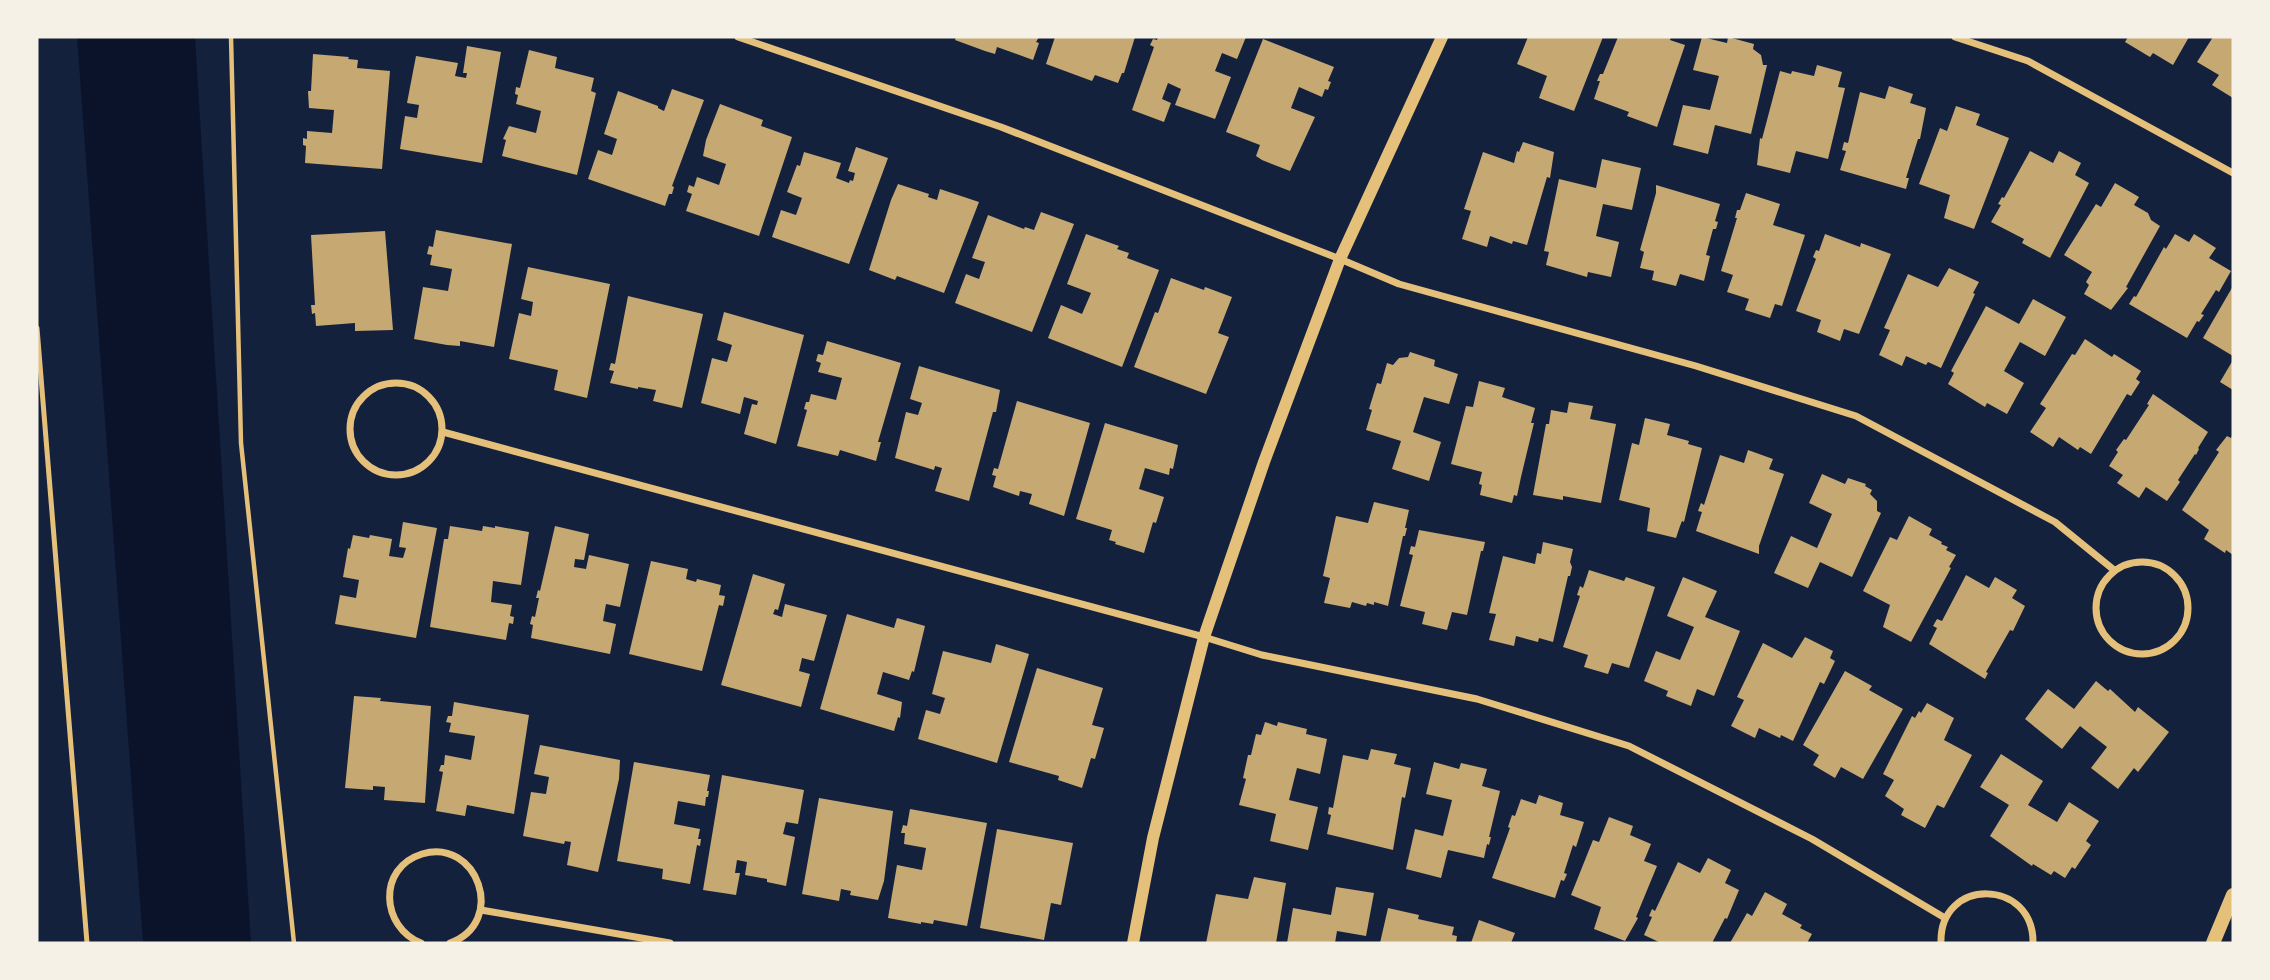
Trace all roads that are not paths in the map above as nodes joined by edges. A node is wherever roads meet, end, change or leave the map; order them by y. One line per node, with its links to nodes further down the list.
1 (738, 37): 5 (street)
2 (1442, 37): 5 (street)
3 (1955, 37): 4 (street)
4 (2233, 173)
5 (1339, 258): 8 (street); 9 (street)
6 (37, 328): 13 (lane)
7 (443, 432): 7 (street); 9 (street)
8 (2114, 570): 8 (street)
9 (1205, 637): 12 (street); 17 (street)
10 (2233, 895): 20 (main road)
11 (481, 910): 14 (street); 15 (street); 16 (street)
12 (1945, 918): 18 (street); 19 (street)
13 (87, 943)
14 (421, 943)
15 (450, 943)
16 (670, 943)
17 (1133, 943)
18 (1941, 943)
19 (2033, 943)
20 (2213, 943)

